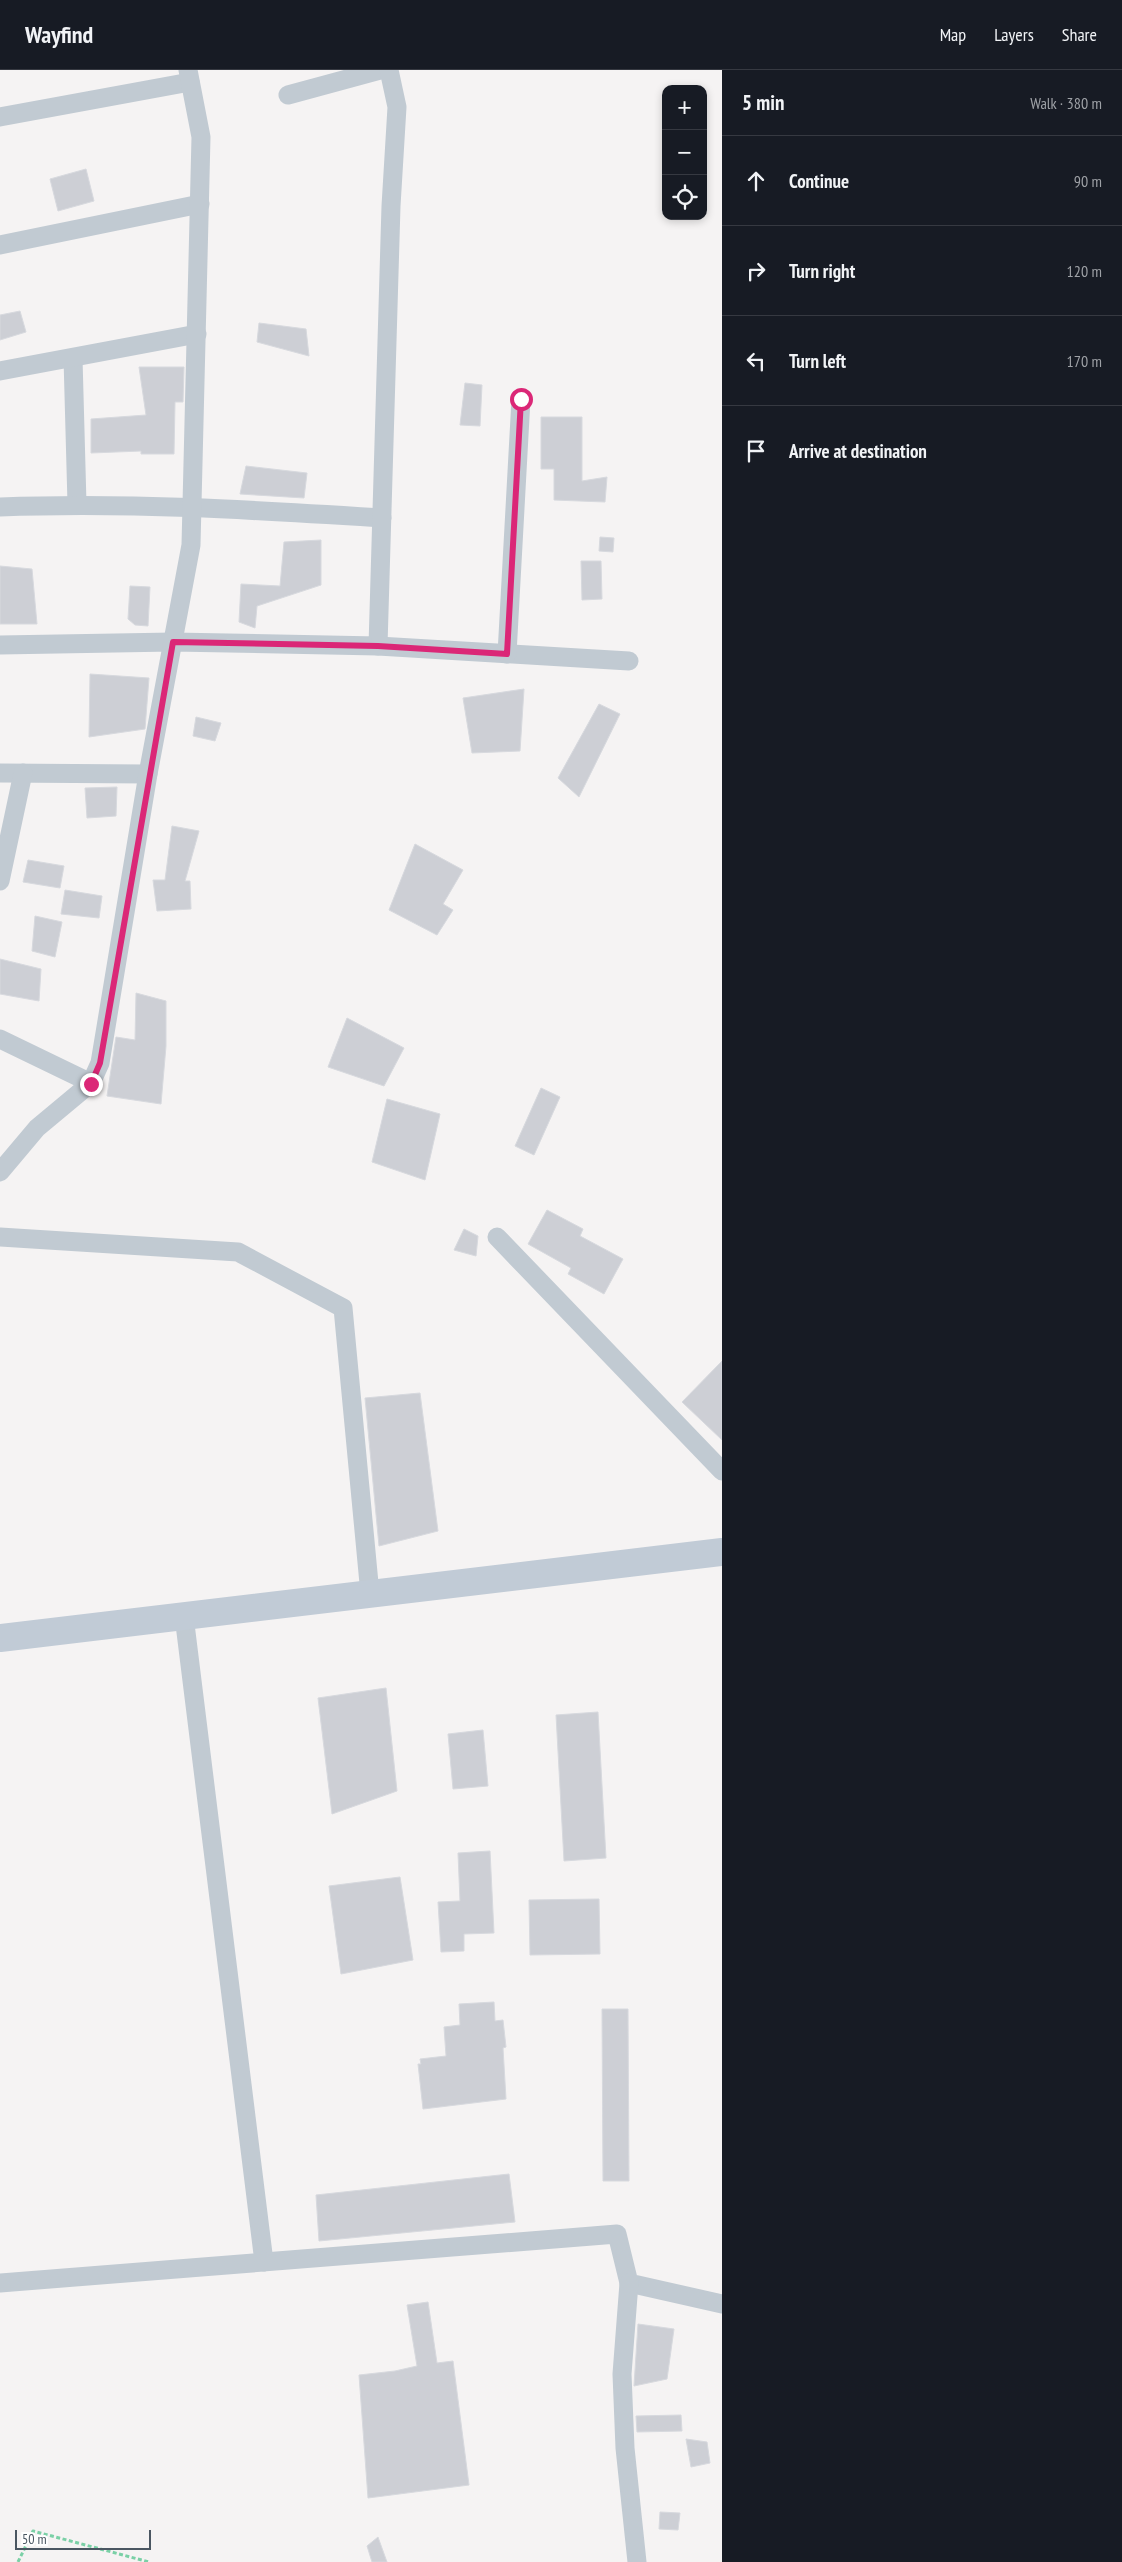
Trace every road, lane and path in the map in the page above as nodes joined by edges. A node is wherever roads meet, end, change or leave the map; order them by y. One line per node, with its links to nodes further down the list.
1 (380, 70): 4 (street)
2 (389, 70): 15 (street)
3 (189, 76): 5 (street); 6 (street)
4 (288, 96)
5 (0, 117)
6 (200, 204): 7 (street); 8 (street)
7 (0, 245)
8 (197, 334): 9 (street); 13 (street)
9 (72, 358): 10 (street); 12 (street)
10 (0, 371)
11 (521, 399): 19 (street)
12 (78, 504): 13 (street); 14 (street)
13 (192, 506): 15 (street); 16 (street)
14 (0, 507)
15 (382, 518): 18 (street)
16 (173, 642): 17 (street); 18 (street); 23 (street)
17 (0, 645)
18 (378, 646): 19 (street)
19 (507, 654): 20 (street)
20 (629, 661)
21 (0, 772): 22 (street)
22 (24, 773): 23 (street); 24 (street)
23 (148, 774): 26 (street)
24 (0, 881)
25 (0, 1039): 26 (street)
26 (91, 1084): 27 (street)
27 (0, 1172)
28 (0, 1237): 32 (street)
29 (497, 1237): 30 (street)
30 (722, 1471)
31 (722, 1552): 32 (main road)
32 (370, 1594): 33 (main road)
33 (184, 1616): 34 (main road); 35 (street)
34 (0, 1638)
35 (264, 2262): 36 (street); 37 (street)
36 (0, 2283)
37 (629, 2283): 38 (street); 41 (street)
38 (722, 2304)
39 (18, 2562): 40 (path)
40 (149, 2562)
41 (637, 2562)

